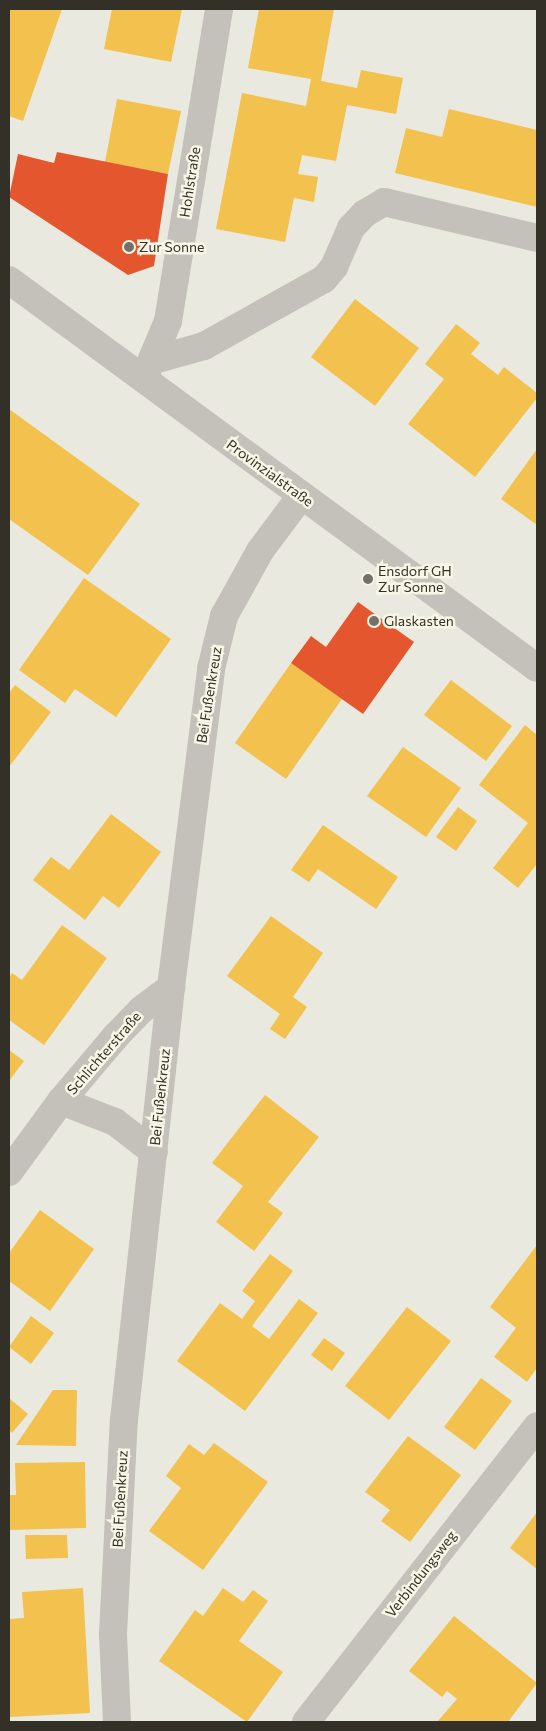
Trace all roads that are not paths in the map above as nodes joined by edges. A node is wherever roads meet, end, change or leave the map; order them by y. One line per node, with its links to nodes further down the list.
1 (219, 9): 4 (street, Hohlstraße)
2 (537, 238): 4 (street)
3 (9, 280): 4 (street, Provinzialstraße)
4 (148, 370): 5 (street, Provinzialstraße)
5 (302, 496): 6 (street, Provinzialstraße); 7 (street, Bei Fußenkreuz)
6 (536, 664)
7 (171, 987): 8 (street, Schlichterstraße); 9 (street, Bei Fußenkreuz)
8 (61, 1101): 9 (street, Schlichterstraße); 10 (street, Schlichterstraße)
9 (154, 1152): 12 (street, Bei Fußenkreuz)
10 (9, 1172)
11 (537, 1426): 13 (street, Verbindungsweg)
12 (117, 1722)
13 (306, 1722)

